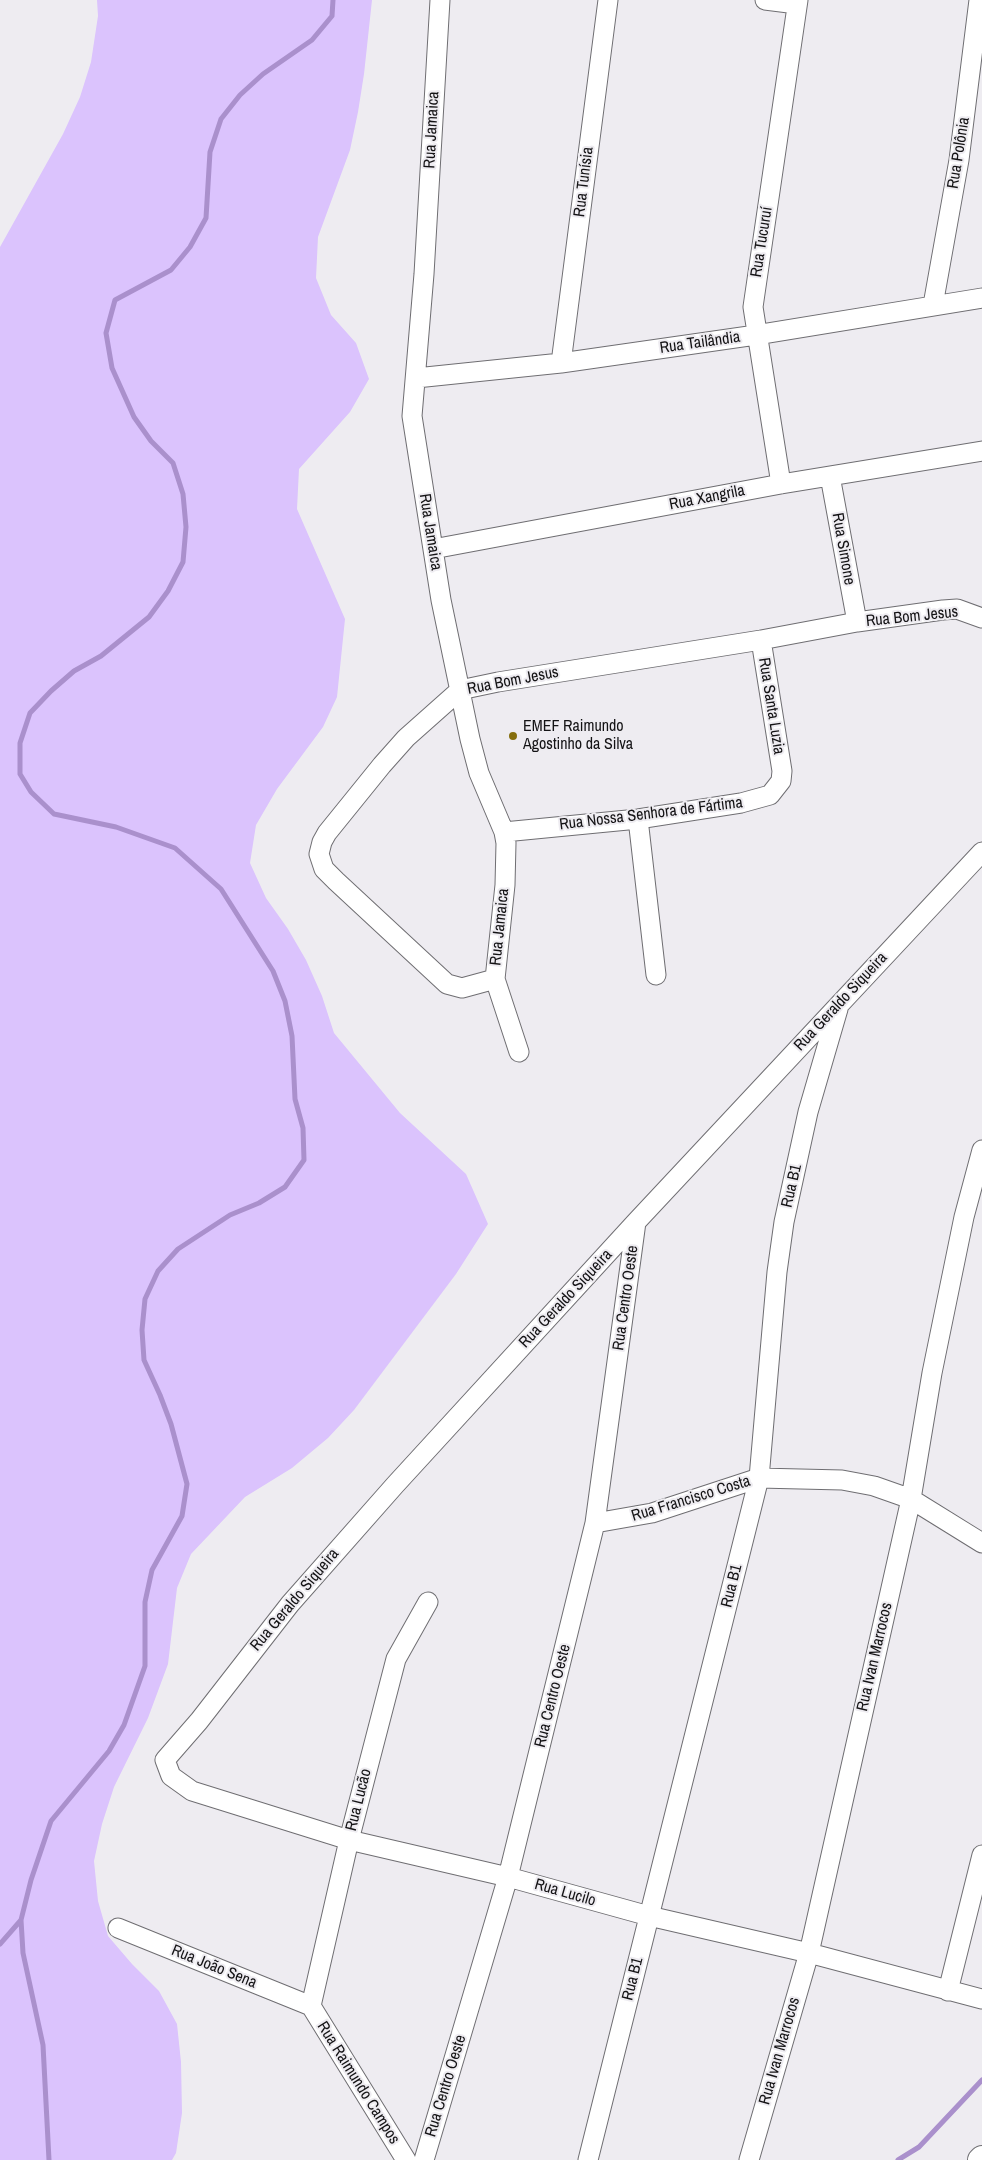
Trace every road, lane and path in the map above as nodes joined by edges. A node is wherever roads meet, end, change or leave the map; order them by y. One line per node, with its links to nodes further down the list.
1 (440, 0): 10 (street, Rua Jamaica)
2 (608, 0): 9 (street, Rua Tunísia)
3 (765, 0): 5 (street)
4 (979, 0): 7 (street, Rua Polônia)
5 (798, 2): 8 (street, Rua Tucuruí)
6 (982, 298): 7 (street, Rua Tailândia)
7 (933, 305): 8 (street, Rua Tailândia)
8 (756, 335): 9 (street, Rua Tailândia); 13 (street, Rua Tucuruí)
9 (561, 363): 10 (street, Rua Tailândia)
10 (416, 378): 14 (street, Rua Jamaica)
11 (982, 451): 12 (street, Rua Xangrila)
12 (830, 476): 13 (street, Rua Xangrila); 16 (street, Rua Simone)
13 (781, 484): 14 (street, Rua Xangrila)
14 (433, 549): 18 (street, Rua Jamaica)
15 (982, 618): 16 (street, Rua Bom Jesus)
16 (857, 622): 17 (street, Rua Bom Jesus)
17 (761, 640): 18 (street, Rua Bom Jesus); 19 (street, Rua Santa Luzia)
18 (460, 690): 21 (street, Rua Jamaica); 24 (street, Rua Bom Jesus)
19 (782, 771): 20 (street, Rua Nossa Senhora de Fártima)
20 (638, 819): 21 (street, Rua Nossa Senhora de Fártima); 23 (street)
21 (504, 832): 24 (street, Rua Jamaica)
22 (982, 852): 25 (street, Rua Geraldo Siqueira)
23 (656, 975)
24 (495, 980): 26 (street, Rua Jamaica)
25 (839, 1005): 28 (street, Rua Geraldo Siqueira); 29 (street, Rua B1)
26 (519, 1052)
27 (982, 1150): 30 (street, Rua Ivan Marrocos)
28 (636, 1222): 31 (street, Rua Centro Oeste); 34 (street, Rua Geraldo Siqueira)
29 (759, 1478): 30 (street, Rua Francisco Costa); 31 (street, Rua Francisco Costa); 38 (street, Rua B1)
30 (910, 1499): 32 (street, Rua Francisco Costa); 40 (street, Rua Ivan Marrocos)
31 (595, 1523): 37 (street, Rua Centro Oeste)
32 (982, 1543)
33 (428, 1602): 35 (street, Rua Lucão)
34 (165, 1760): 35 (street, Rua Lucilo)
35 (349, 1840): 37 (street, Rua Lucilo); 43 (street, Rua Lucão)
36 (982, 1855): 41 (street)
37 (508, 1877): 38 (street, Rua Lucilo); 45 (street, Rua Centro Oeste)
38 (649, 1916): 40 (street, Rua Lucilo); 46 (street, Rua B1)
39 (118, 1928): 43 (street, Rua João Sena)
40 (809, 1953): 41 (street, Rua Lucilo); 47 (street, Rua Ivan Marrocos)
41 (948, 1991): 42 (street, Rua Lucilo)
42 (982, 1999)
43 (311, 2006): 44 (street, Rua Raimundo Campos)
44 (406, 2160)
45 (424, 2160)
46 (588, 2160)
47 (748, 2160)

